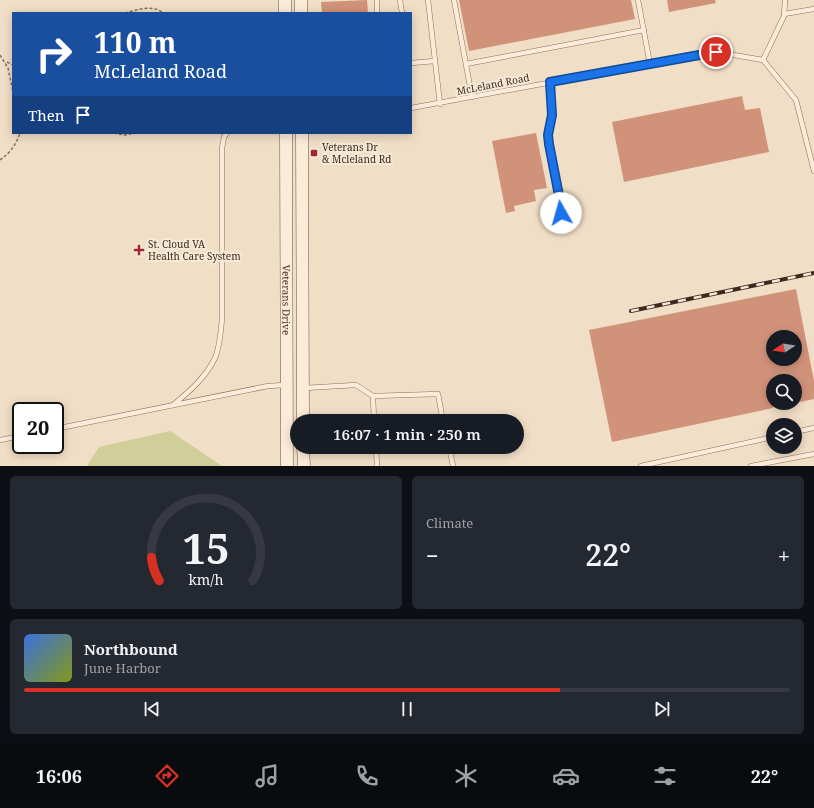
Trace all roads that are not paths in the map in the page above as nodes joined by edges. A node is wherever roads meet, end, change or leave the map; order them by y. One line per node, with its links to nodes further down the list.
1 (285, 0): 10 (main road)
2 (301, 0): 11 (main road)
3 (377, 0): 12 (lane)
4 (400, 0): 13 (lane)
5 (428, 0): 17 (lane)
6 (454, 0): 19 (lane)
7 (638, 0): 15 (lane)
8 (785, 0): 14 (lane)
9 (814, 9): 14 (lane)
10 (285, 12)
11 (302, 12)
12 (377, 12)
13 (402, 12)
14 (784, 14): 16 (lane)
15 (644, 30): 19 (lane); 20 (lane)
16 (762, 60): 20 (lane, McLeland Road); 28 (lane)
17 (435, 61): 18 (lane); 23 (lane)
18 (412, 63)
19 (466, 64): 22 (lane)
20 (650, 64): 21 (lane, McLeland Road)
21 (550, 82): 22 (lane, McLeland Road); 29 (lane)
22 (472, 97): 23 (lane, McLeland Road)
23 (440, 104): 24 (lane, McLeland Road)
24 (412, 108)
25 (226, 134): 33 (lane)
26 (286, 134): 30 (main road, Veterans Drive)
27 (302, 134): 31 (main road, Veterans Drive)
28 (814, 171)
29 (555, 218)
30 (287, 385): 33 (lane); 47 (main road, Veterans Drive)
31 (303, 388): 32 (lane); 34 (main road, Veterans Drive)
32 (372, 396): 35 (lane); 36 (lane)
33 (173, 405): 37 (lane)
34 (303, 414)
35 (373, 414)
36 (442, 414)
37 (64, 427)
38 (814, 428): 39 (lane)
39 (802, 431)
40 (12, 438): 42 (lane)
41 (766, 439): 51 (lane)
42 (0, 440)
43 (303, 454): 48 (main road)
44 (376, 454): 49 (lane)
45 (450, 454): 50 (lane)
46 (814, 454): 52 (lane)
47 (287, 466)
48 (304, 466)
49 (377, 466)
50 (453, 466)
51 (641, 466)
52 (751, 466)

